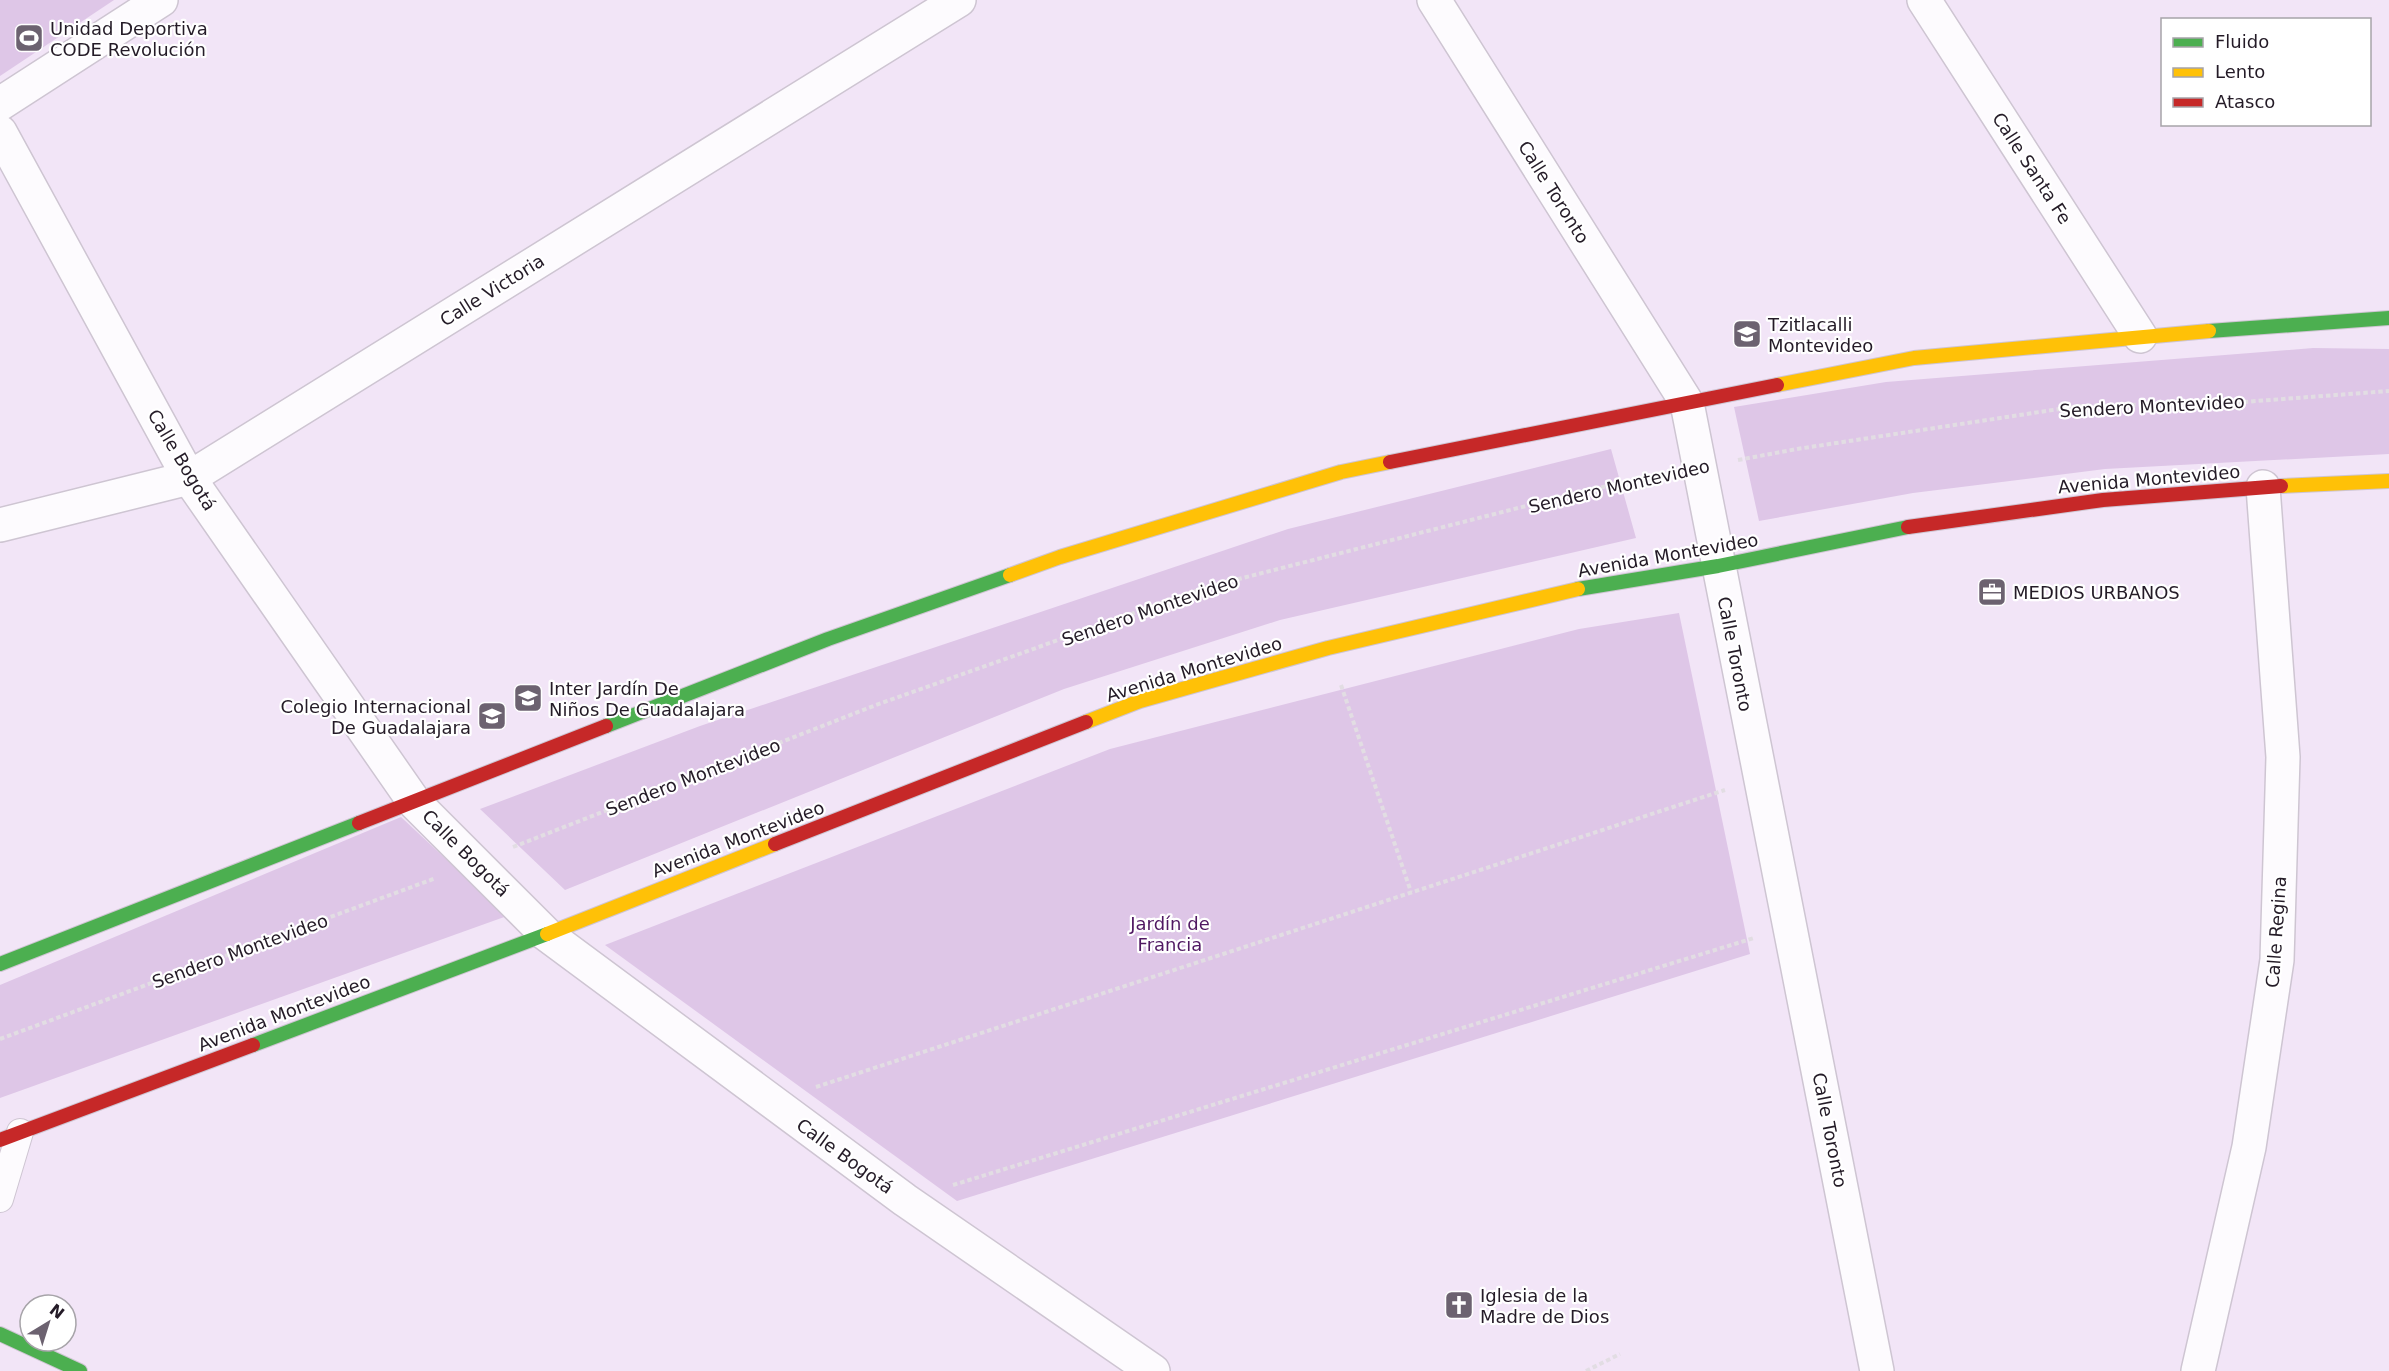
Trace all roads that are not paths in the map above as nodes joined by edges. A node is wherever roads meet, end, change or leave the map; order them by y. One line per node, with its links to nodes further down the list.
1 (960, 0): 10 (street, Calle Victoria)
2 (1434, 0): 9 (street, Calle Toronto)
3 (1923, 0): 8 (street, Calle Santa Fe)
4 (156, 1): 5 (street)
5 (0, 104)
6 (0, 132): 10 (street, Calle Bogotá)
7 (2389, 318): 8 (street)
8 (2140, 336): 9 (street)
9 (1687, 403): 14 (street, Calle Toronto); 15 (street)
10 (189, 478): 13 (street, Calle Victoria); 15 (street, Calle Bogotá)
11 (2389, 482): 12 (street, Avenida Montevideo)
12 (2263, 487): 14 (street, Avenida Montevideo); 24 (street, Calle Regina)
13 (0, 525)
14 (1718, 566): 16 (street, Avenida Montevideo); 23 (street, Calle Toronto)
15 (415, 803): 16 (street, Calle Bogotá); 17 (street)
16 (546, 933): 18 (street, Avenida Montevideo); 22 (street, Calle Bogotá)
17 (0, 964)
18 (10, 1136): 19 (lane)
19 (0, 1199)
20 (0, 1334): 21 (street)
21 (80, 1371)
22 (1153, 1371)
23 (1877, 1371)
24 (2199, 1371)

